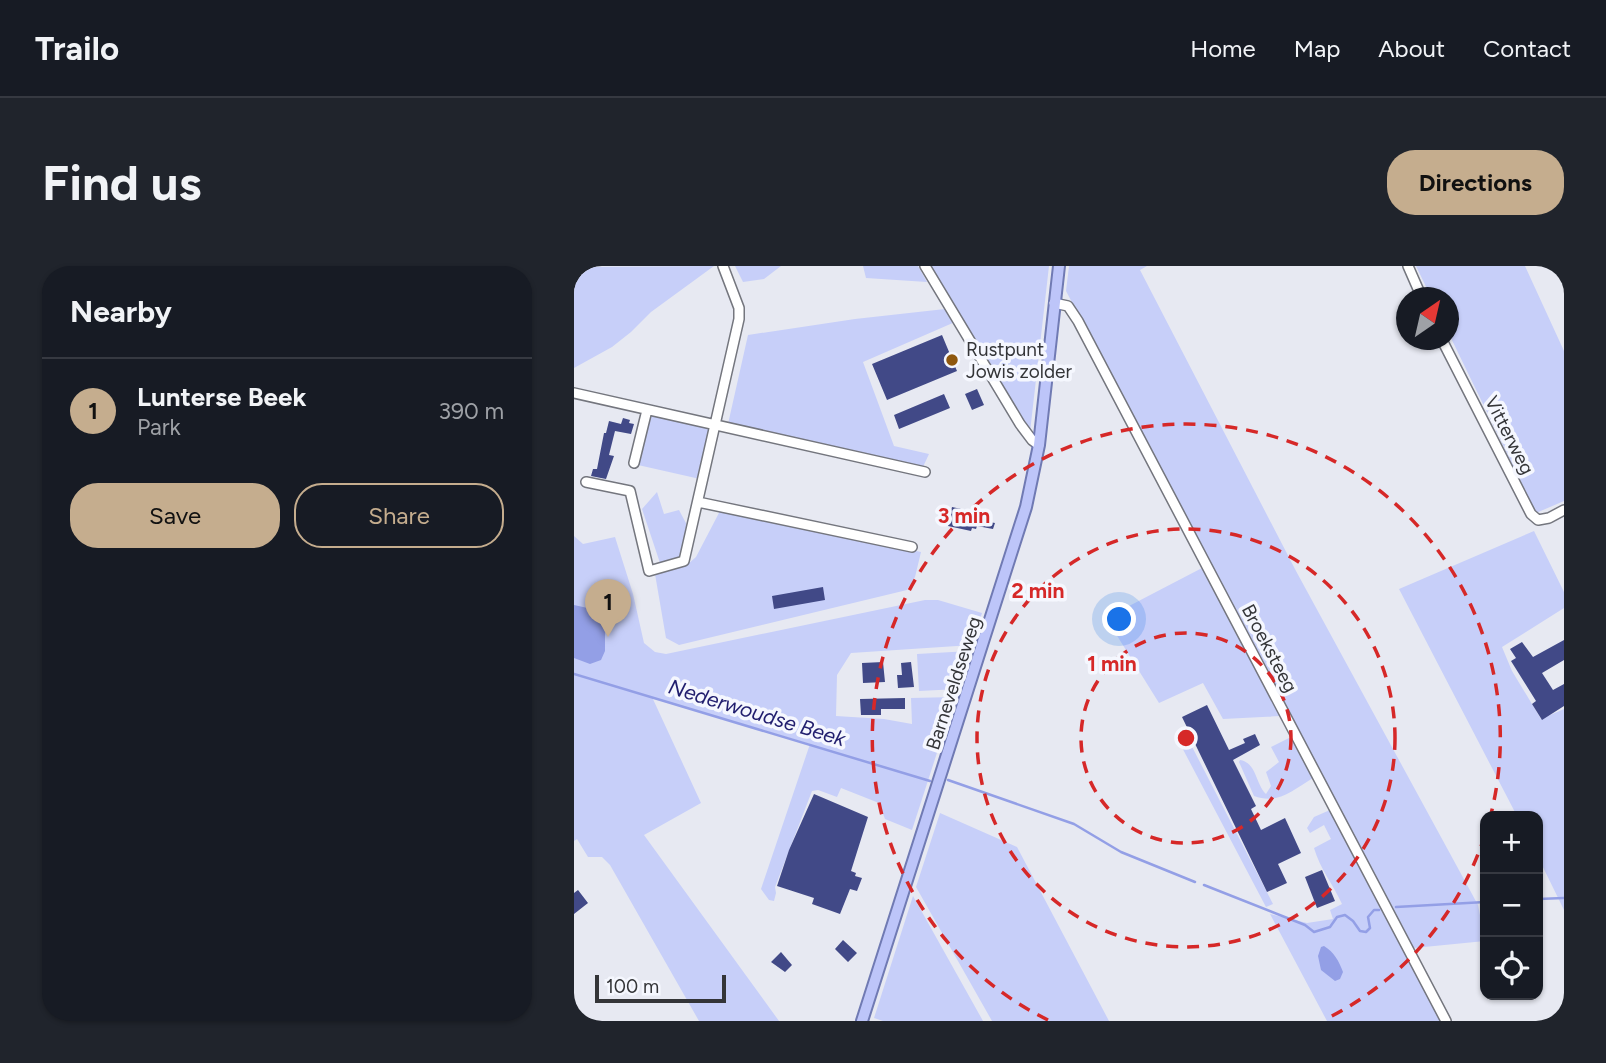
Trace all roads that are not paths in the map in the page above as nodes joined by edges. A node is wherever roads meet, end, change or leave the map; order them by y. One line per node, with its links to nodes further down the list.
1 (723, 266): 10 (street)
2 (925, 266): 11 (street)
3 (1059, 266): 6 (main road, Barneveldseweg)
4 (1408, 266): 5 (street)
5 (1417, 287)
6 (1054, 303): 11 (main road, Barneveldseweg); 19 (street, Broeksteeg)
7 (1447, 350): 16 (street, Vitterweg)
8 (574, 393): 9 (street)
9 (647, 410): 10 (street); 12 (street)
10 (715, 426): 13 (street); 15 (street)
11 (1039, 445): 18 (main road, Barneveldseweg)
12 (634, 463)
13 (925, 472)
14 (586, 482): 15 (street)
15 (698, 502): 17 (street)
16 (1564, 510)
17 (912, 547)
18 (862, 1021)
19 (1447, 1021)

